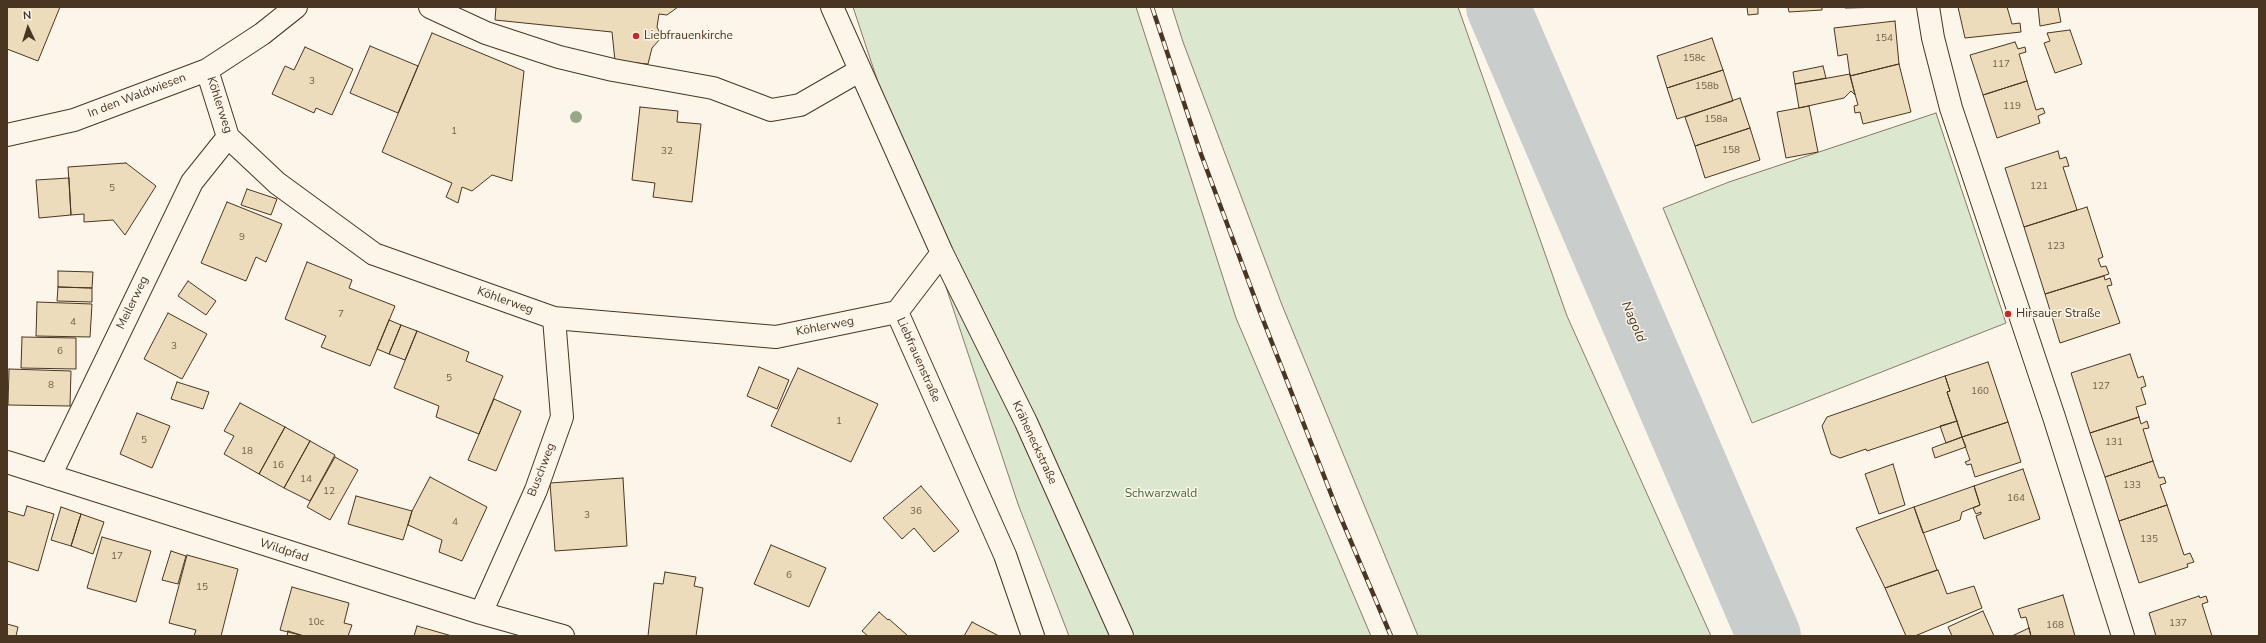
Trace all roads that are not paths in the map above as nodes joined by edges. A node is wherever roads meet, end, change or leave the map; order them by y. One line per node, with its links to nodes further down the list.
1 (296, 7): 5 (street, In den Waldwiesen)
2 (832, 7): 6 (street)
3 (1928, 7): 18 (street)
4 (433, 8): 6 (street)
5 (207, 70): 7 (street, In den Waldwiesen); 8 (street, Köhlerweg)
6 (860, 71): 9 (street)
7 (7, 135)
8 (228, 138): 11 (street, Köhlerweg); 13 (street, Meilerweg)
9 (942, 253): 10 (street, Liebfrauenstraße); 17 (street, Kräheneckstraße)
10 (897, 312): 11 (street, Köhlerweg); 16 (street, Liebfrauenstraße)
11 (554, 318): 14 (street, Buschweg)
12 (7, 462): 13 (street, Wildpfad)
13 (50, 476): 14 (street, Wildpfad)
14 (481, 613): 15 (street, Wildpfad)
15 (563, 636)
16 (1033, 636)
17 (1122, 636)
18 (2123, 636)

